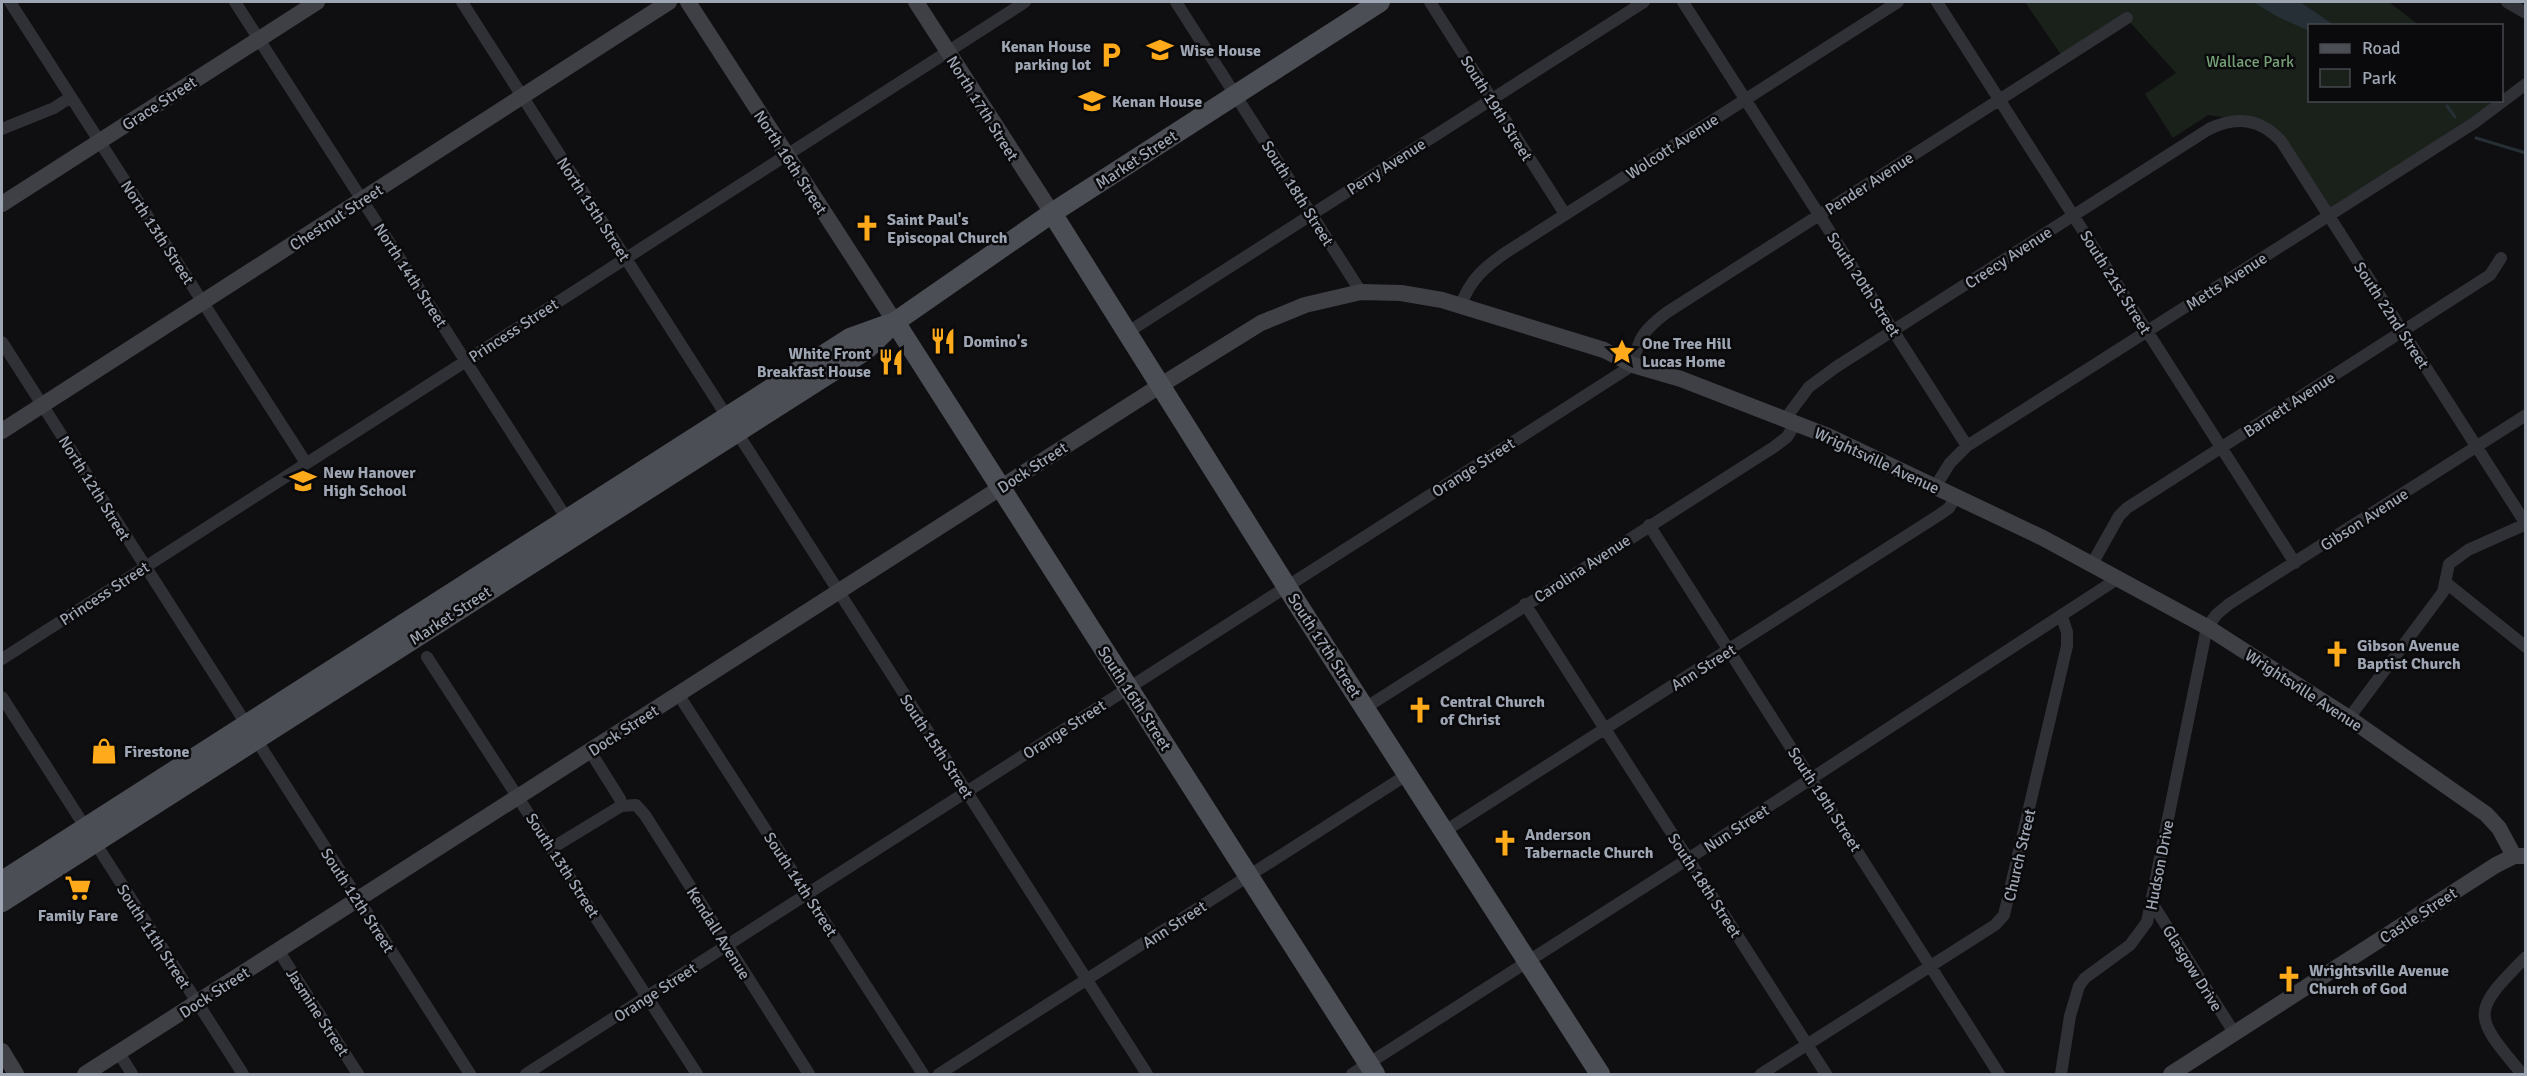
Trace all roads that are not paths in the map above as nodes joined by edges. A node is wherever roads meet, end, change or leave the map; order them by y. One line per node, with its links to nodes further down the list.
1 (10, 2): 23 (street, North 13th Street)
2 (235, 2): 19 (street, North 14th Street)
3 (317, 2): 19 (street, Grace Street)
4 (462, 2): 24 (street, North 15th Street)
5 (669, 2): 24 (street, Chestnut Street)
6 (688, 2): 33 (street, North 16th Street)
7 (916, 2): 20 (street, North 17th Street)
8 (1025, 2): 20 (street, Princess Street)
9 (1176, 2): 22 (street, South 18th Street)
10 (1380, 2): 22 (main road, Market Street)
11 (1430, 2): 25 (street, South 19th Street)
12 (1644, 2): 25 (street, Perry Avenue)
13 (1683, 2): 26 (street, South 20th Street)
14 (1899, 2): 26 (street, Wolcott Avenue)
15 (1937, 2): 27 (street, South 21st Street)
16 (2507, 2): 17 (street)
17 (2526, 13)
18 (2127, 18): 27 (street, Pender Avenue)
19 (259, 38): 32 (street, Grace Street); 34 (street, North 14th Street)
20 (947, 51): 33 (street, Princess Street); 36 (street, North 17th Street)
21 (2526, 84): 28 (street, Metts Avenue)
22 (1236, 94): 36 (main road, Market Street); 37 (street, South 18th Street)
23 (71, 97): 31 (street); 32 (street, North 13th Street)
24 (522, 97): 34 (street, Chestnut Street); 42 (street, North 15th Street)
25 (1491, 99): 37 (street, Perry Avenue); 38 (street, South 19th Street)
26 (1745, 99): 38 (street, Wolcott Avenue); 39 (street, South 20th Street)
27 (2000, 100): 39 (street, Pender Avenue); 40 (street, South 21st Street)
28 (2503, 101)
29 (2502, 102): 41 (street, Metts Avenue)
30 (2246, 120): 40 (street, Creecy Avenue); 41 (street, South 22nd Street)
31 (2, 129)
32 (100, 141): 35 (street, Grace Street); 45 (street, North 13th Street)
33 (787, 154): 42 (street, Princess Street); 47 (street, North 16th Street)
34 (364, 200): 45 (street, Chestnut Street); 53 (street, North 14th Street)
35 (2, 204)
36 (1053, 213): 47 (main road, Market Street); 50 (main road, South 17th Street)
37 (1311, 214): 44 (street, South 18th Street); 50 (street, Perry Avenue)
38 (1565, 214): 46 (street, Wolcott Avenue)
39 (1819, 215): 48 (street, South 20th Street); 54 (street, Pender Avenue)
40 (2073, 215): 48 (street, Creecy Avenue); 51 (street, South 21st Street)
41 (2329, 216): 49 (street, South 22nd Street); 51 (street, Metts Avenue)
42 (625, 257): 53 (street, Princess Street); 59 (street, North 15th Street)
43 (2502, 258): 49 (street, Barnett Avenue)
44 (1360, 292): 46 (street, Wrightsville Avenue); 55 (street, Wrightsville Avenue)
45 (204, 302): 56 (street, Chestnut Street); 64 (street, North 13th Street)
46 (1461, 304): 54 (street, Wrightsville Avenue)
47 (895, 322): 59 (main road, Market Street); 66 (main road, South 16th Street)
48 (1893, 330): 58 (street, Creecy Avenue); 61 (street, South 20th Street)
49 (2402, 331): 62 (street, Barnett Avenue); 63 (street, South 22nd Street)
50 (1128, 332): 55 (main road, South 17th Street)
51 (2147, 332): 61 (street, Metts Avenue); 62 (street, South 21st Street)
52 (2, 342): 56 (street, North 12th Street)
53 (466, 360): 64 (street, Princess Street); 68 (street, North 14th Street)
54 (1633, 365): 58 (street, Wrightsville Avenue); 76 (street, Orange Street)
55 (1161, 384): 66 (street, Dock Street); 76 (main road, South 17th Street)
56 (43, 404): 60 (street, Chestnut Street); 73 (street, North 12th Street)
57 (2526, 415): 63 (street, Gibson Avenue)
58 (1790, 422): 65 (street, Wrightsville Avenue); 70 (street, Carolina Avenue)
59 (732, 424): 68 (main road, Market Street); 77 (street, South 15th Street); 91 (main road, Market Street)
60 (2, 431)
61 (1967, 446): 65 (street, Metts Avenue)
62 (2221, 447): 71 (street, South 21st Street); 72 (street, Barnett Avenue)
63 (2476, 447): 69 (street, South 22nd Street); 71 (street, Gibson Avenue)
64 (306, 463): 73 (street, Princess Street)
65 (1935, 487): 67 (street, Wrightsville Avenue)
66 (1000, 488): 77 (street, Dock Street); 85 (main road, South 16th Street)
67 (1956, 496): 72 (street, Wrightsville Avenue); 82 (street, Ann Street)
68 (567, 519): 91 (main road, Market Street)
69 (2526, 524): 75 (street)
70 (1649, 525): 78 (street, Carolina Avenue); 82 (street, South 19th Street)
71 (2295, 563): 80 (street, Gibson Avenue)
72 (2092, 564): 74 (street, Wrightsville Avenue)
73 (145, 567): 84 (street, Princess Street); 91 (street, North 12th Street)
74 (2117, 579): 79 (street, Nun Street); 80 (street, Wrightsville Avenue)
75 (2445, 582): 81 (street); 89 (street)
76 (1287, 587): 85 (street, Orange Street); 88 (main road, South 17th Street)
77 (838, 592): 86 (street, Dock Street); 95 (street, South 15th Street)
78 (1525, 604): 88 (street, Carolina Avenue); 90 (street, South 18th Street)
79 (2062, 617): 94 (street, Nun Street); 113 (street, Church Street)
80 (2207, 627): 89 (street, Wrightsville Avenue); 108 (street, Hudson Drive)
81 (2526, 647)
82 (1730, 651): 90 (street, Ann Street); 94 (street, South 19th Street)
83 (427, 657): 96 (street, South 13th Street)
84 (2, 659)
85 (1128, 688): 95 (street, Orange Street); 103 (main road, South 16th Street)
86 (678, 694): 92 (street, Dock Street); 105 (street, South 14th Street)
87 (2, 697): 99 (street, South 11th Street)
88 (1365, 708): 93 (main road, South 17th Street)
89 (2349, 718): 101 (street, Wrightsville Avenue)
90 (1605, 730): 98 (street, Ann Street); 102 (street, South 18th Street)
91 (251, 732): 99 (main road, Market Street); 106 (street, South 12th Street)
92 (590, 751): 96 (street, Dock Street); 97 (street)
93 (1408, 774): 98 (main road, South 17th Street); 103 (street, Ann Street)
94 (1812, 779): 102 (street, Nun Street); 113 (street, South 19th Street)
95 (967, 792): 105 (street, Orange Street); 114 (street, South 15th Street)
96 (519, 797): 100 (street, South 13th Street); 106 (street, Dock Street)
97 (621, 806): 100 (street); 109 (street, Kendall Avenue)
98 (1445, 831): 112 (main road, South 17th Street)
99 (89, 836): 104 (main road, Market Street); 107 (main road, Market Street); 116 (street, South 11th Street)
100 (552, 848): 115 (street, South 13th Street)
101 (2520, 856): 117 (street, Castle Street)
102 (1688, 859): 112 (street, Nun Street); 118 (street, South 18th Street)
103 (1249, 876): 114 (street, Ann Street); 121 (main road, South 16th Street)
104 (2, 881)
105 (808, 894): 109 (street, Orange Street); 131 (street, South 14th Street)
106 (358, 900): 110 (street, Dock Street); 127 (street, South 12th Street)
107 (2, 902)
108 (2151, 903): 117 (street, Glasgow Drive); 139 (street, Hudson Drive)
109 (727, 946): 115 (street, Orange Street); 130 (street, Kendall Avenue)
110 (278, 950): 116 (street, Dock Street); 126 (street, Jasmine Street)
111 (2526, 957): 141 (street)
112 (1527, 961): 121 (street, Nun Street); 135 (main road, South 17th Street)
113 (1930, 966): 118 (street, Church Street); 138 (street, South 19th Street)
114 (1086, 980): 132 (street, Ann Street); 133 (street, South 15th Street)
115 (647, 997): 128 (street, Orange Street); 129 (street, South 13th Street)
116 (197, 1003): 120 (street, Dock Street); 125 (street, South 11th Street)
117 (2235, 1034): 140 (street, Castle Street)
118 (1807, 1044): 136 (street, Church Street); 137 (street, South 18th Street)
119 (2, 1051): 122 (street)
120 (118, 1053): 123 (street, Dock Street); 124 (street)
121 (1372, 1069): 134 (street, Nun Street)
122 (16, 1074)
123 (85, 1074)
124 (132, 1074)
125 (243, 1074)
126 (358, 1074)
127 (470, 1074)
128 (526, 1074)
129 (697, 1074)
130 (809, 1074)
131 (923, 1074)
132 (939, 1074)
133 (1147, 1074)
134 (1352, 1074)
135 (1600, 1074)
136 (1761, 1074)
137 (1826, 1074)
138 (1999, 1074)
139 (2061, 1074)
140 (2172, 1074)
141 (2522, 1074)

